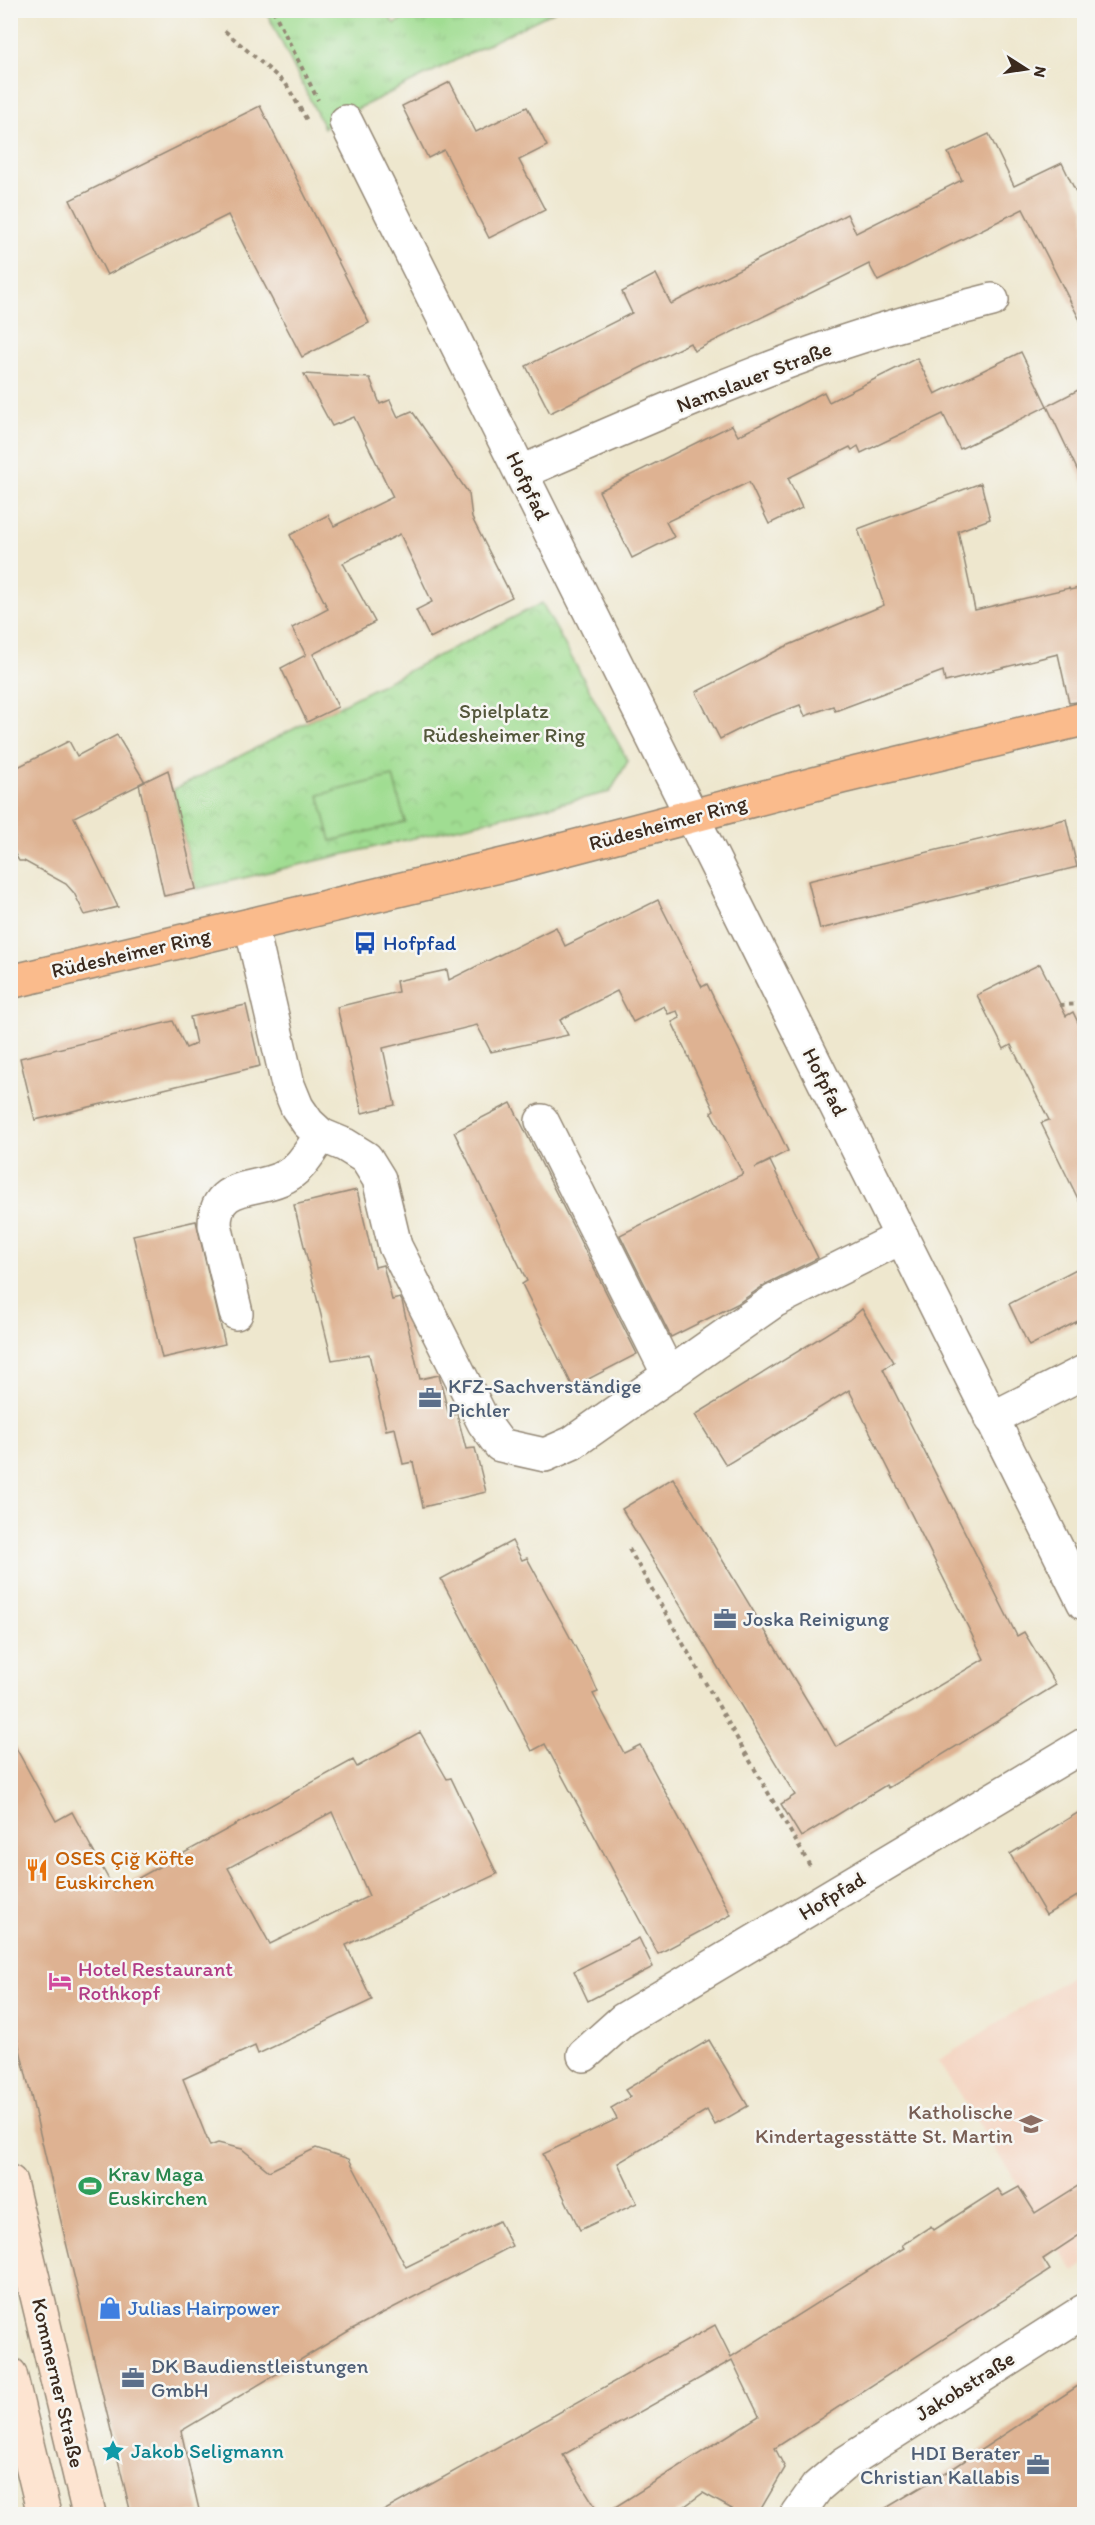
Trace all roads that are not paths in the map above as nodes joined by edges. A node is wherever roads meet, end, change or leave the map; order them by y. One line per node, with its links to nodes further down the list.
1 (346, 122): 3 (street, Hofpfad)
2 (992, 300): 3 (street, Namslauer Straße)
3 (522, 472): 5 (street, Hofpfad)
4 (1084, 719): 5 (main road, Rüdesheimer Ring)
5 (691, 817): 6 (main road, Rüdesheimer Ring); 10 (street, Hofpfad)
6 (251, 925): 7 (main road, Rüdesheimer Ring); 9 (street)
7 (10, 982)
8 (542, 1121): 13 (street)
9 (321, 1135): 11 (street); 13 (street)
10 (902, 1237): 13 (street); 14 (street, Hofpfad)
11 (236, 1313)
12 (1084, 1372): 14 (street)
13 (669, 1375)
14 (991, 1419): 15 (street, Hofpfad)
15 (1084, 1603)
16 (1084, 1745): 17 (street, Hofpfad)
17 (584, 2055)
18 (10, 2182): 19 (street, Kommerner Straße)
19 (18, 2245): 23 (street, Kommerner Straße)
20 (1084, 2311): 24 (street, Jakobstraße)
21 (10, 2374): 22 (street, Kommerner Straße)
22 (44, 2514)
23 (89, 2514)
24 (798, 2514)

